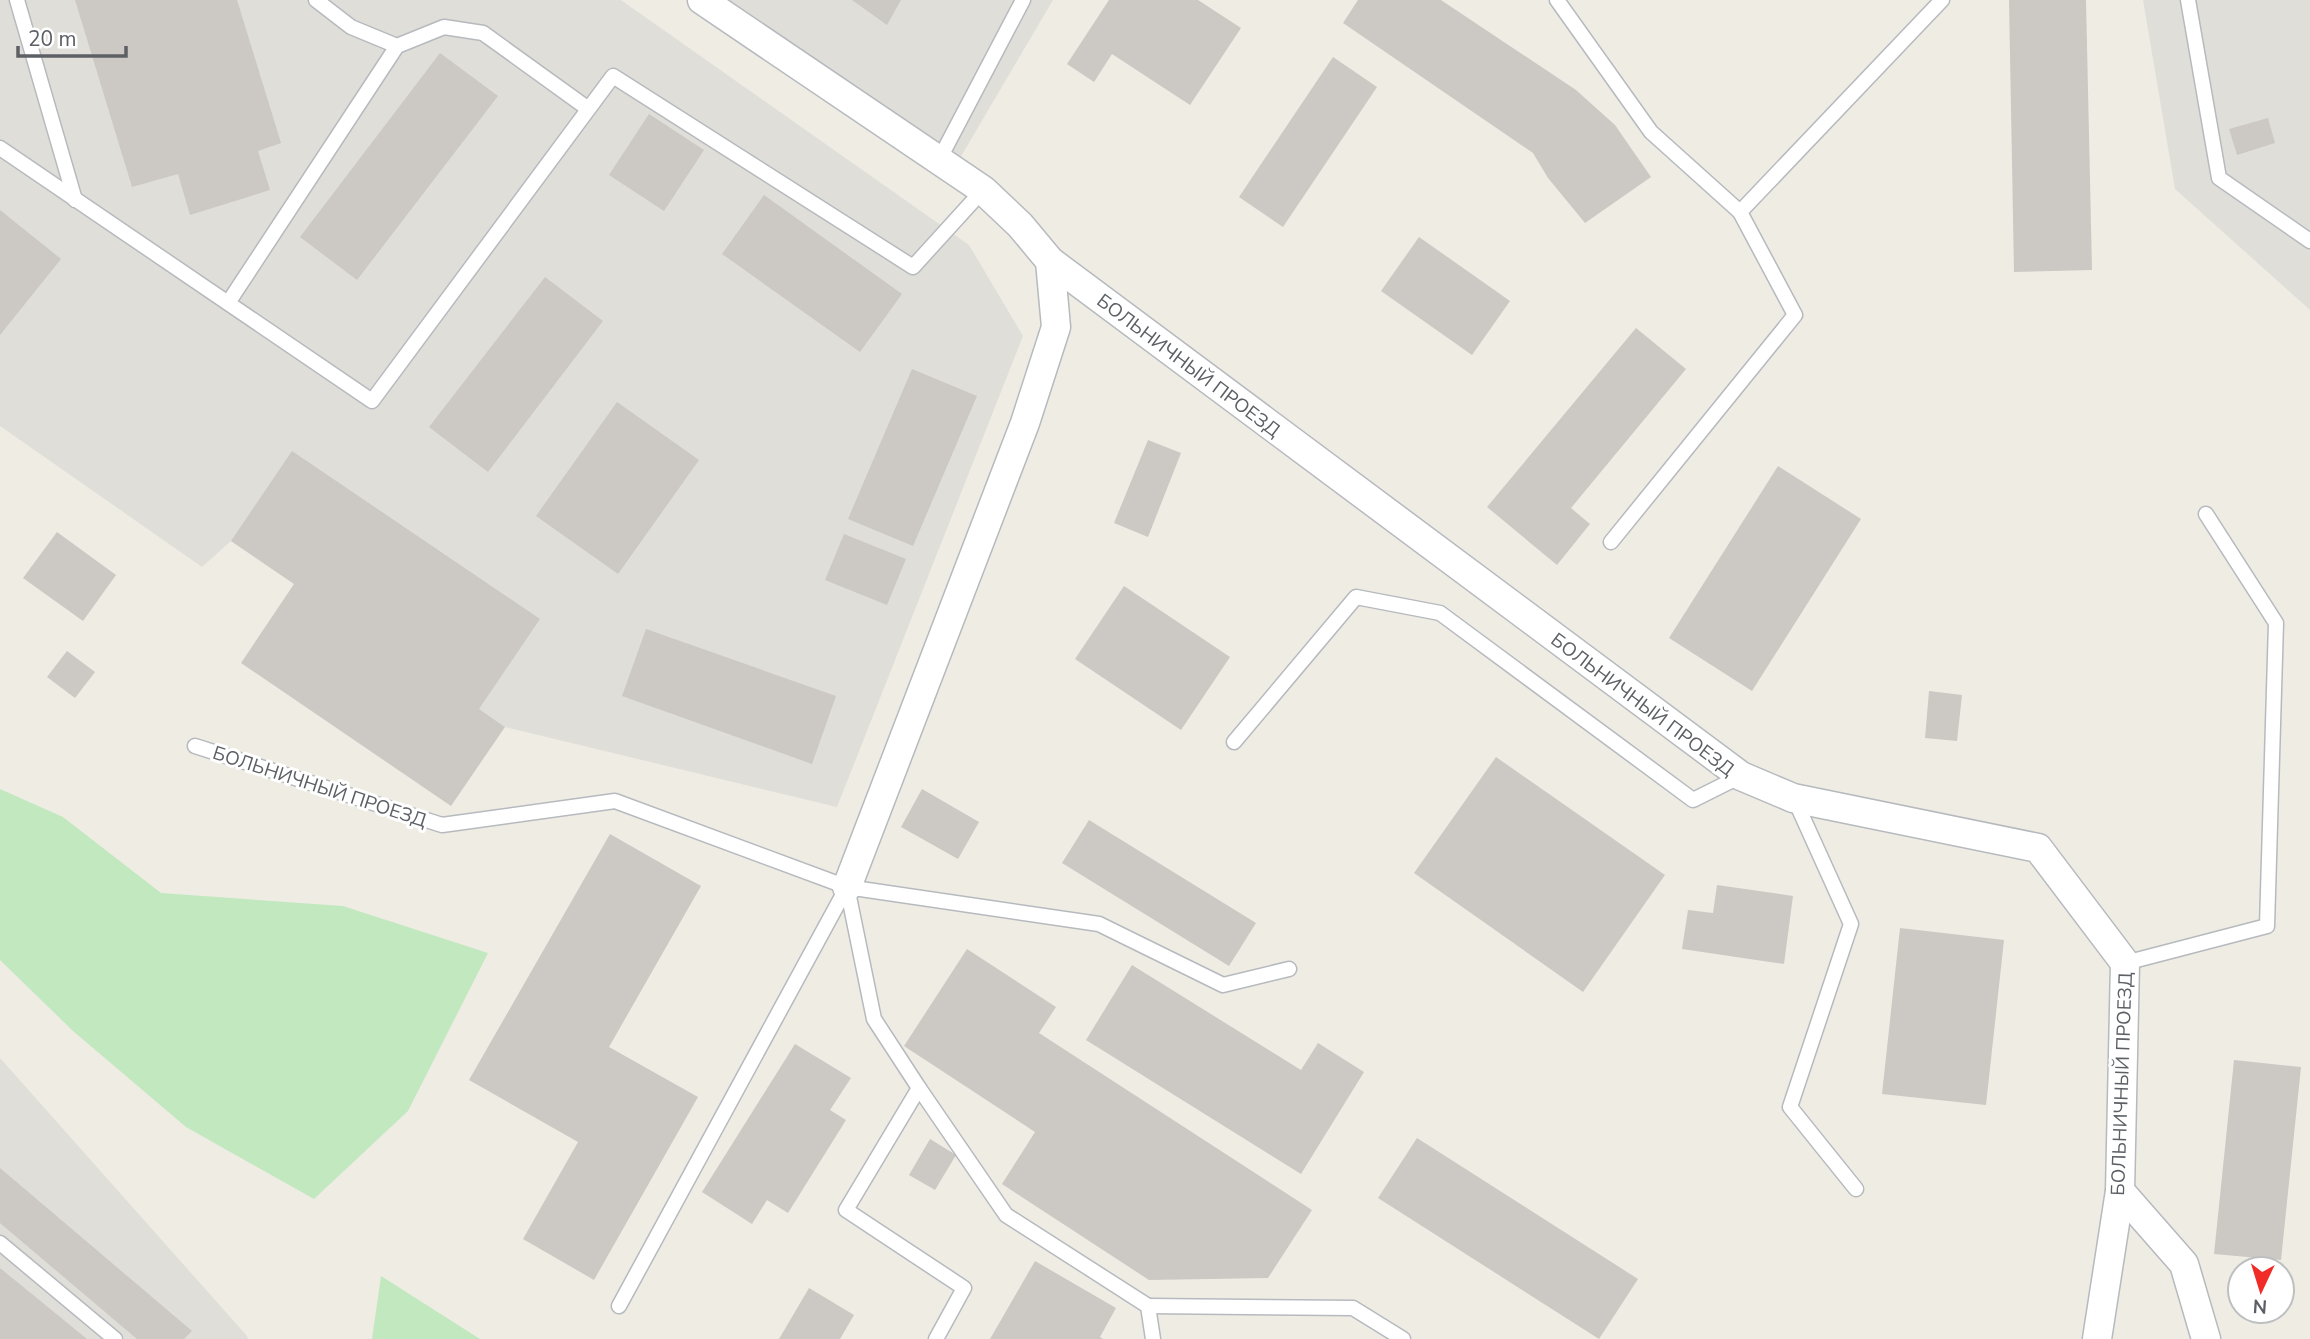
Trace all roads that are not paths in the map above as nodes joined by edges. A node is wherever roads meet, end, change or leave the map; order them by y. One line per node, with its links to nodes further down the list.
1 (17, 0): 13 (lane)
2 (316, 0): 8 (lane)
3 (702, 0): 11 (street, БОЛЬНИЧНЫЙ ПРОЕЗД)
4 (1023, 0): 11 (lane)
5 (1557, 0): 14 (lane)
6 (1942, 0): 14 (lane)
7 (2188, 0): 15 (lane)
8 (397, 46): 9 (lane); 17 (lane)
9 (587, 108): 12 (lane); 17 (lane)
10 (0, 148): 13 (lane)
11 (939, 160): 12 (street, БОЛЬНИЧНЫЙ ПРОЕЗД)
12 (983, 190): 16 (street, БОЛЬНИЧНЫЙ ПРОЕЗД)
13 (75, 200): 17 (lane)
14 (1740, 212): 19 (lane)
15 (2310, 241)
16 (1050, 261): 22 (street, БОЛЬНИЧНЫЙ ПРОЕЗД); 24 (street)
17 (228, 303)
18 (2206, 514): 25 (lane)
19 (1611, 542)
20 (1234, 741): 22 (lane)
21 (195, 746): 24 (lane, БОЛЬНИЧНЫЙ ПРОЕЗД)
22 (1741, 776): 23 (street, БОЛЬНИЧНЫЙ ПРОЕЗД)
23 (1793, 798): 25 (street, БОЛЬНИЧНЫЙ ПРОЕЗД); 28 (lane)
24 (846, 887): 26 (lane, БОЛЬНИЧНЫЙ ПРОЕЗД); 27 (lane); 31 (lane)
25 (2125, 963): 29 (street, БОЛЬНИЧНЫЙ ПРОЕЗД)
26 (1289, 969)
27 (919, 1088): 32 (lane); 34 (lane)
28 (1856, 1189)
29 (2120, 1191): 37 (street, БОЛЬНИЧНЫЙ ПРОЕЗД); 38 (street)
30 (0, 1243): 33 (lane)
31 (619, 1306)
32 (1149, 1306): 35 (lane); 36 (lane)
33 (115, 1339)
34 (936, 1339)
35 (1153, 1339)
36 (1403, 1339)
37 (2097, 1339)
38 (2206, 1339)

